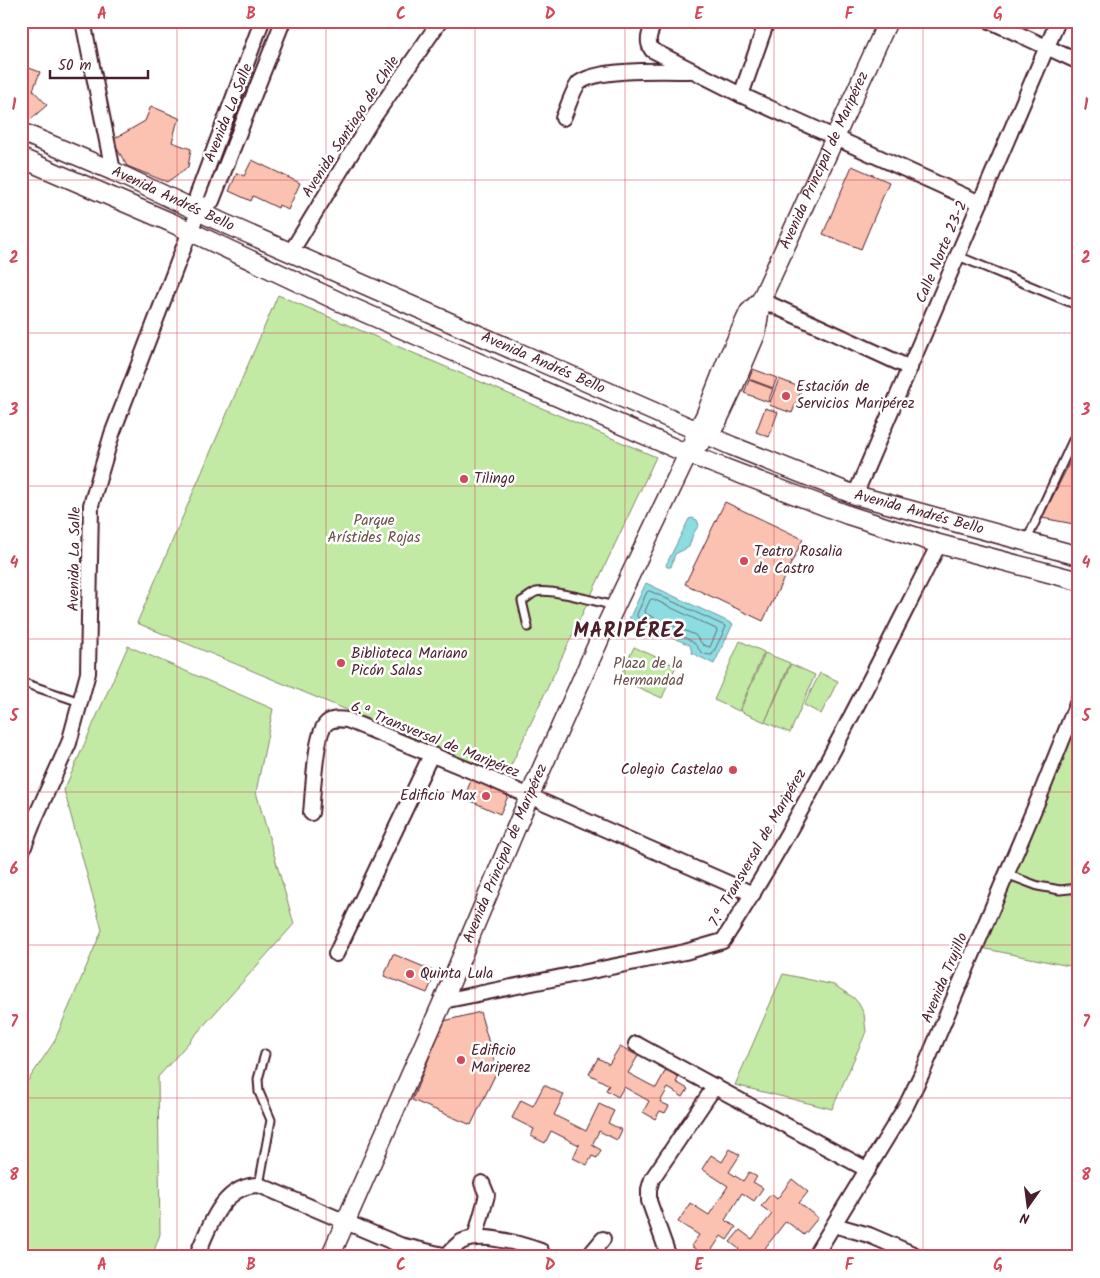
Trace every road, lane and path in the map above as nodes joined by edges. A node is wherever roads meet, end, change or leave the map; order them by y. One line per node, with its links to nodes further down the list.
1 (83, 21): 18 (street)
2 (262, 21): 20 (street, Avenida La Salle)
3 (283, 21): 20 (street, Avenida La Salle)
4 (440, 21): 22 (street, Avenida Santiago de Chile)
5 (655, 21): 12 (street)
6 (767, 21): 13 (street)
7 (888, 21): 16 (street, Avenida Principal de Maripérez)
8 (990, 21): 10 (street)
9 (1058, 21): 10 (street, Calle Norte 23-2)
10 (1047, 47): 11 (street); 19 (street, Calle Norte 23-2)
11 (1079, 62)
12 (692, 71): 13 (street); 14 (street)
13 (741, 96): 16 (street)
14 (563, 118)
15 (21, 132): 18 (street, Avenida Andrés Bello)
16 (834, 139): 19 (street); 24 (street, Avenida Principal de Maripérez)
17 (21, 158): 21 (street, Avenida Andrés Bello)
18 (113, 171): 20 (street, Avenida Andrés Bello)
19 (980, 203): 23 (street, Calle Norte 23-2)
20 (199, 211): 21 (street, Avenida La Salle); 22 (street, Avenida Andrés Bello)
21 (190, 231): 29 (street, Avenida Andrés Bello); 39 (street, Avenida La Salle)
22 (291, 252): 28 (street, Avenida Andrés Bello)
23 (958, 256): 25 (lane); 26 (street, Calle Norte 23-2)
24 (761, 300): 26 (street); 28 (street, Avenida Principal de Maripérez)
25 (1079, 306)
26 (910, 368): 30 (street, Calle Norte 23-2)
27 (1079, 426): 31 (lane)
28 (702, 433): 29 (street, Avenida Principal de Maripérez); 30 (street, Avenida Andrés Bello)
29 (688, 454): 32 (street, Avenida Andrés Bello); 35 (street, Avenida Principal de Maripérez)
30 (854, 495): 31 (street, Avenida Andrés Bello)
31 (1026, 542): 33 (street, Avenida Andrés Bello)
32 (939, 544): 34 (street, Avenida Andrés Bello); 46 (street, 7.ª Transversal de Maripérez)
33 (1079, 556)
34 (1079, 580)
35 (615, 606): 36 (lane); 41 (street, Avenida Principal de Maripérez)
36 (528, 627)
37 (21, 682): 39 (lane)
38 (1079, 698): 44 (street, Avenida Trujillo)
39 (80, 702): 43 (street, Avenida La Salle)
40 (431, 754): 41 (street, 6.ª Transversal de Maripérez); 42 (street, 6.ª Transversal de Maripérez); 47 (street)
41 (529, 797): 46 (street, 6.ª Transversal de Maripérez); 48 (street, Avenida Principal de Maripérez)
42 (311, 813)
43 (21, 854)
44 (1006, 874): 45 (lane); 52 (street, Avenida Trujillo)
45 (1079, 888)
46 (753, 894): 48 (street, 7.ª Transversal de Maripérez)
47 (336, 954)
48 (443, 1001): 55 (street, Avenida Principal de Maripérez)
49 (636, 1044): 51 (street)
50 (265, 1054): 54 (lane)
51 (715, 1086): 52 (street); 64 (street)
52 (868, 1170): 56 (street, Avenida Trujillo)
53 (482, 1182): 57 (street)
54 (259, 1185): 55 (street); 61 (street)
55 (346, 1221): 60 (street); 62 (street, Avenida Principal de Maripérez)
56 (834, 1225): 65 (street, Avenida Trujillo); 66 (street)
57 (475, 1238): 59 (street); 60 (street)
58 (603, 1239): 63 (street)
59 (541, 1250)
60 (449, 1256)
61 (196, 1257)
62 (330, 1257)
63 (588, 1257)
64 (669, 1257)
65 (814, 1257)
66 (920, 1257)

